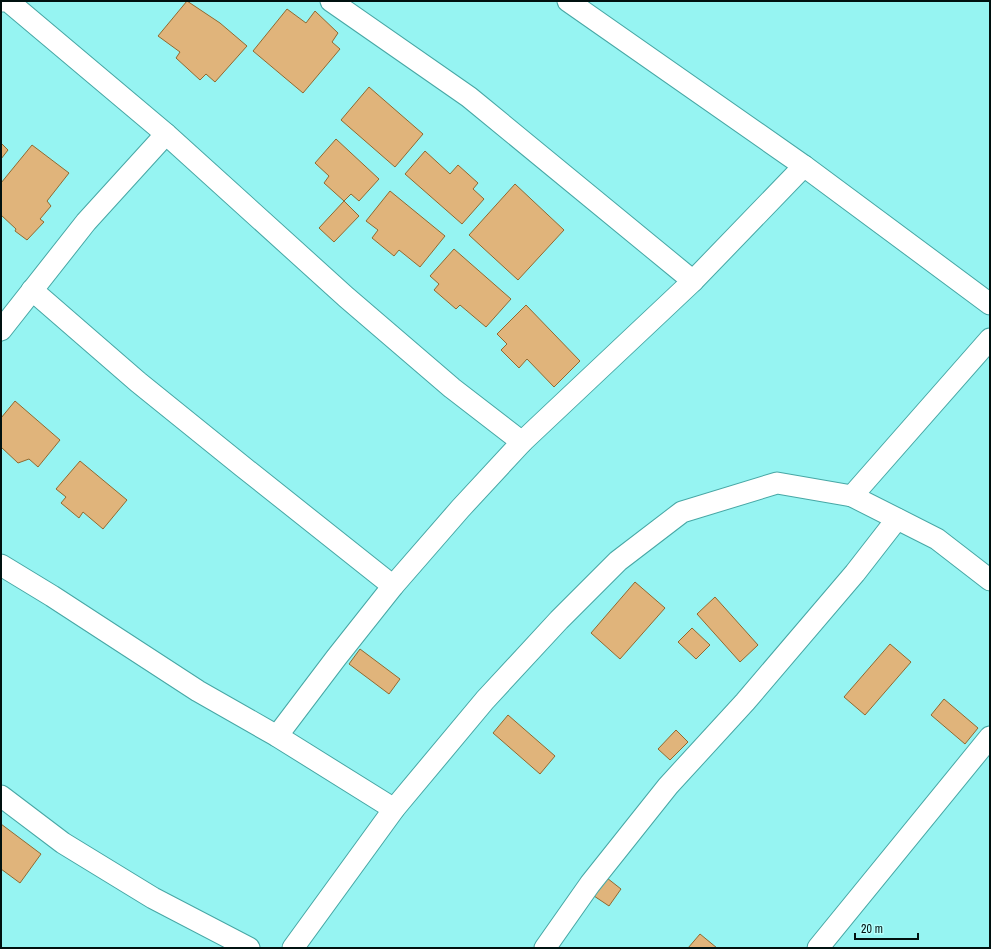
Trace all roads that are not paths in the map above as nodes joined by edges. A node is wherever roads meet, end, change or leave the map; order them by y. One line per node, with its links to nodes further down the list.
1 (1, 1): 2 (street)
2 (8, 1): 5 (street)
3 (331, 1): 7 (street)
4 (568, 1): 6 (street)
5 (166, 134): 8 (street); 12 (street)
6 (804, 166): 7 (street); 9 (street)
7 (693, 281): 12 (street)
8 (32, 290): 10 (street); 17 (street)
9 (990, 304)
10 (1, 330)
11 (990, 339): 13 (street)
12 (522, 442): 17 (street)
13 (852, 496): 14 (street); 21 (street)
14 (897, 519): 16 (street); 24 (street)
15 (1, 565): 18 (street)
16 (990, 580)
17 (392, 586): 18 (street)
18 (277, 736): 21 (street)
19 (990, 737): 25 (street)
20 (1, 796): 22 (street)
21 (394, 809): 23 (street)
22 (249, 948)
23 (293, 948)
24 (546, 948)
25 (818, 948)

